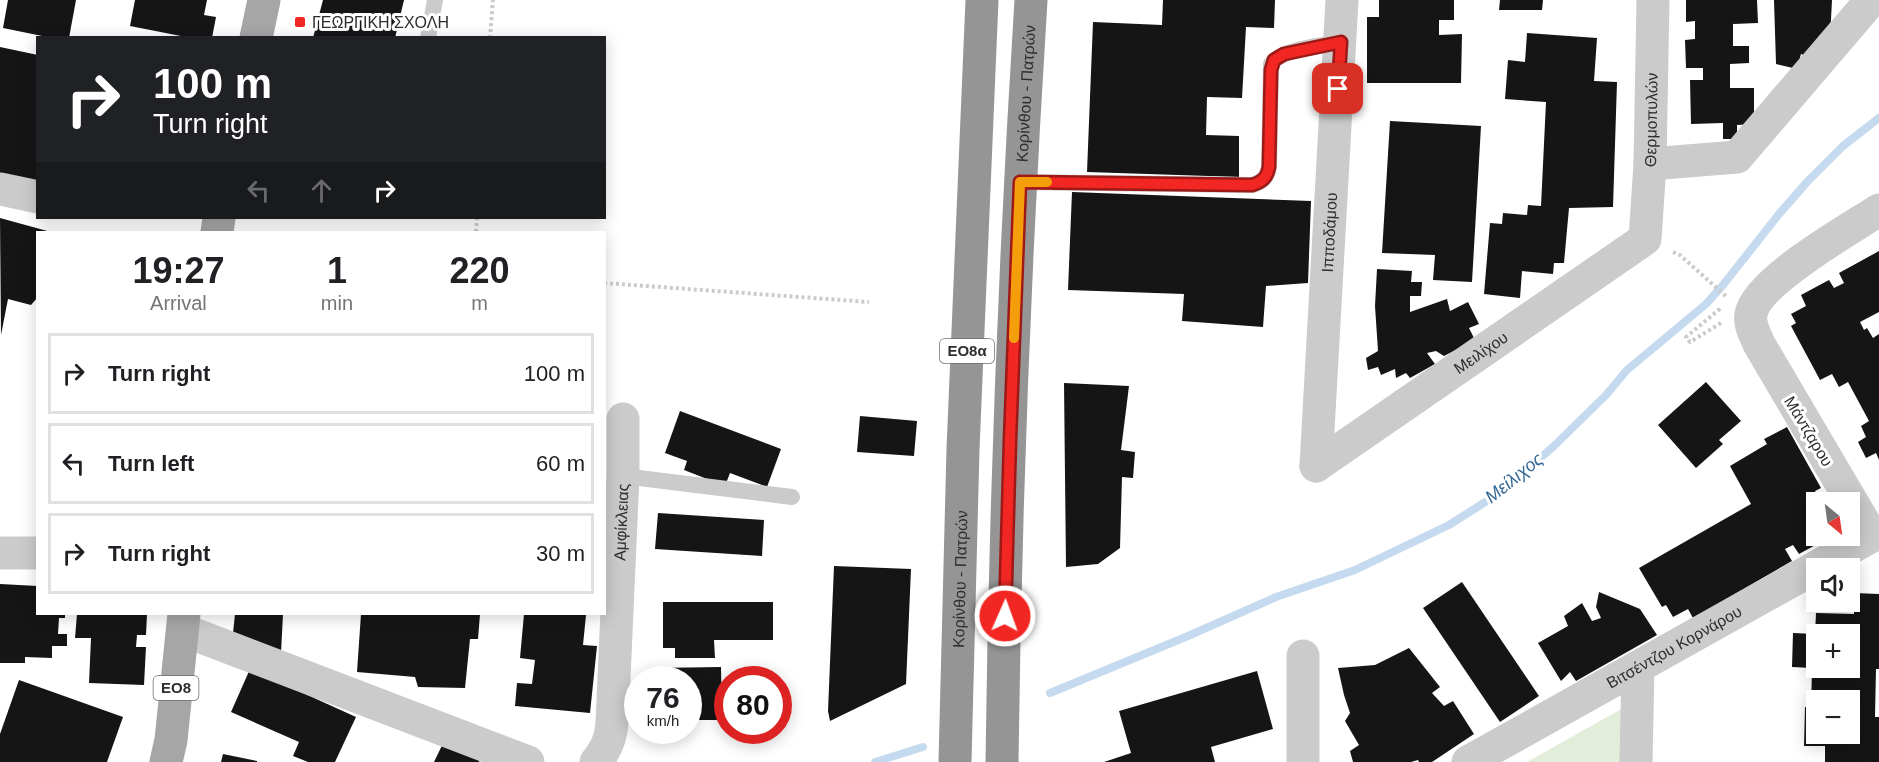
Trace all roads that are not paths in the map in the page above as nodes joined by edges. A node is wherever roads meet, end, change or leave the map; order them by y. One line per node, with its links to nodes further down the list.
1 (264, 0): 8 (main road)
2 (435, 0): 9 (lane)
3 (1031, 0): 12 (highway, Κορίνθου - Πατρών / ΕΟ8α)
4 (1342, 0): 10 (street, Ιπποδάμου)
5 (1653, 0): 11 (street, Θερμοπυλών)
6 (978, 3): 29 (highway, Κορίνθου - Πατρών / ΕΟ8α)
7 (1867, 5): 11 (street)
8 (256, 36)
9 (428, 36)
10 (1341, 42): 12 (lane); 18 (street, Ιπποδάμου)
11 (1650, 164): 16 (street, Θερμοπυλών)
12 (1020, 182): 28 (highway, Κορίνθου - Πατρών / ΕΟ8α)
13 (0, 189): 14 (street)
14 (36, 197)
15 (1879, 210): 21 (street, Μάντζαρου)
16 (1645, 239): 18 (street, Μειλίχου)
17 (623, 419): 19 (street, Αμφίκλειας)
18 (1316, 466)
19 (623, 476): 20 (lane); 24 (street, Αμφίκλειας)
20 (792, 496)
21 (1875, 534): 27 (street, Βιτσέντζου Κορνάρου)
22 (0, 554): 23 (street)
23 (36, 554)
24 (612, 577): 32 (street, Αμφίκλειας)
25 (183, 622): 30 (main road, ΕΟ8); 31 (street)
26 (1303, 656): 33 (street)
27 (1638, 667): 34 (street, Βιτσέντζου Κορνάρου); 35 (street)
28 (1002, 751)
29 (955, 760)
30 (166, 762)
31 (528, 762)
32 (596, 762)
33 (1303, 762)
34 (1468, 762)
35 (1636, 762)

